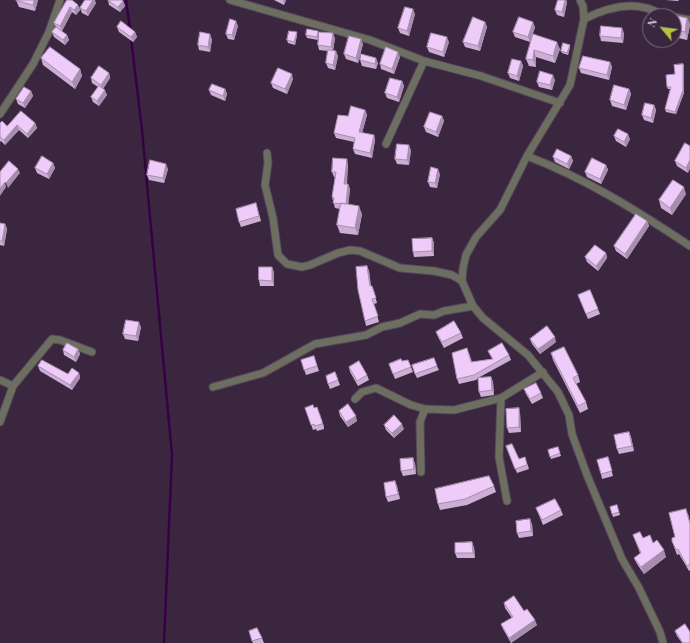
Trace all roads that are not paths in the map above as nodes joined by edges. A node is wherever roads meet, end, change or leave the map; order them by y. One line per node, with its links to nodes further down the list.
1 (60, 0): 8 (street)
2 (230, 0): 6 (street)
3 (580, 0): 5 (street)
4 (646, 4): 5 (street)
5 (584, 19): 7 (street)
6 (424, 60): 7 (street); 9 (street)
7 (560, 103): 11 (street)
8 (0, 114)
9 (386, 144)
10 (267, 153): 13 (street)
11 (527, 156): 12 (street); 13 (street)
12 (690, 246)
13 (462, 281): 14 (street)
14 (473, 306): 16 (street); 19 (street)
15 (92, 352): 18 (street)
16 (543, 372): 20 (street); 26 (street)
17 (0, 380): 18 (street)
18 (12, 386): 23 (street)
19 (213, 388)
20 (501, 398): 22 (street); 25 (street)
21 (355, 399): 22 (street)
22 (425, 409): 24 (street)
23 (0, 422)
24 (421, 472)
25 (507, 501)
26 (663, 643)

